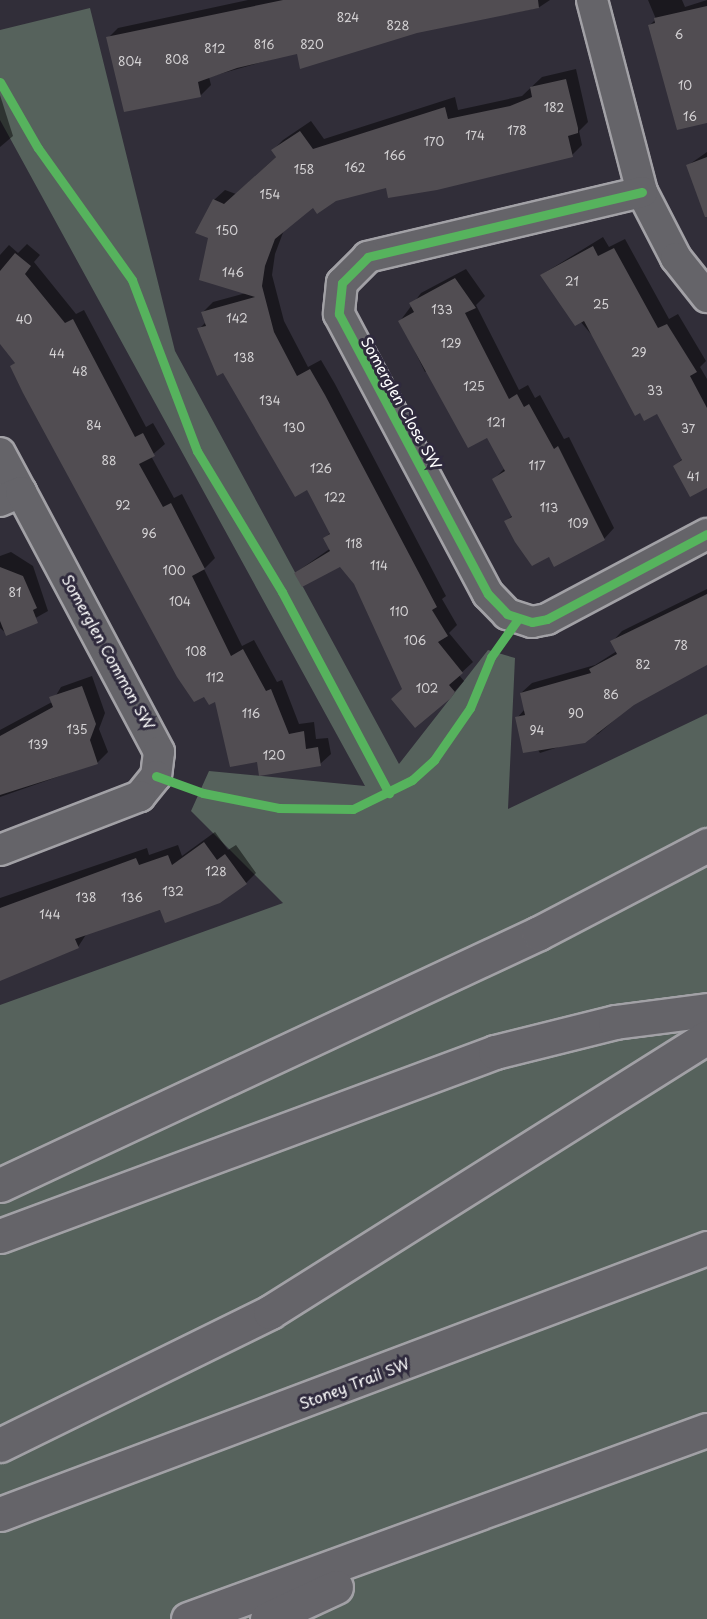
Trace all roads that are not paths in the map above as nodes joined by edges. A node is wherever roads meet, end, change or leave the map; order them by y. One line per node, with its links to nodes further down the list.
1 (592, 0): 2 (street)
2 (642, 192): 3 (street); 6 (street, Somerglen Close SW)
3 (707, 297)
4 (0, 453): 5 (street, Somerglen Common SW)
5 (11, 496): 8 (street, Somerglen Common SW)
6 (707, 534)
7 (707, 845): 11 (main road)
8 (0, 850)
9 (707, 1010): 12 (main road)
10 (707, 1037): 15 (main road)
11 (0, 1185)
12 (0, 1236)
13 (707, 1248): 17 (main road, Stoney Trail SW)
14 (707, 1430): 16 (main road)
15 (0, 1445)
16 (505, 1508): 18 (main road); 19 (main road)
17 (0, 1514)
18 (188, 1619)
19 (267, 1619)

